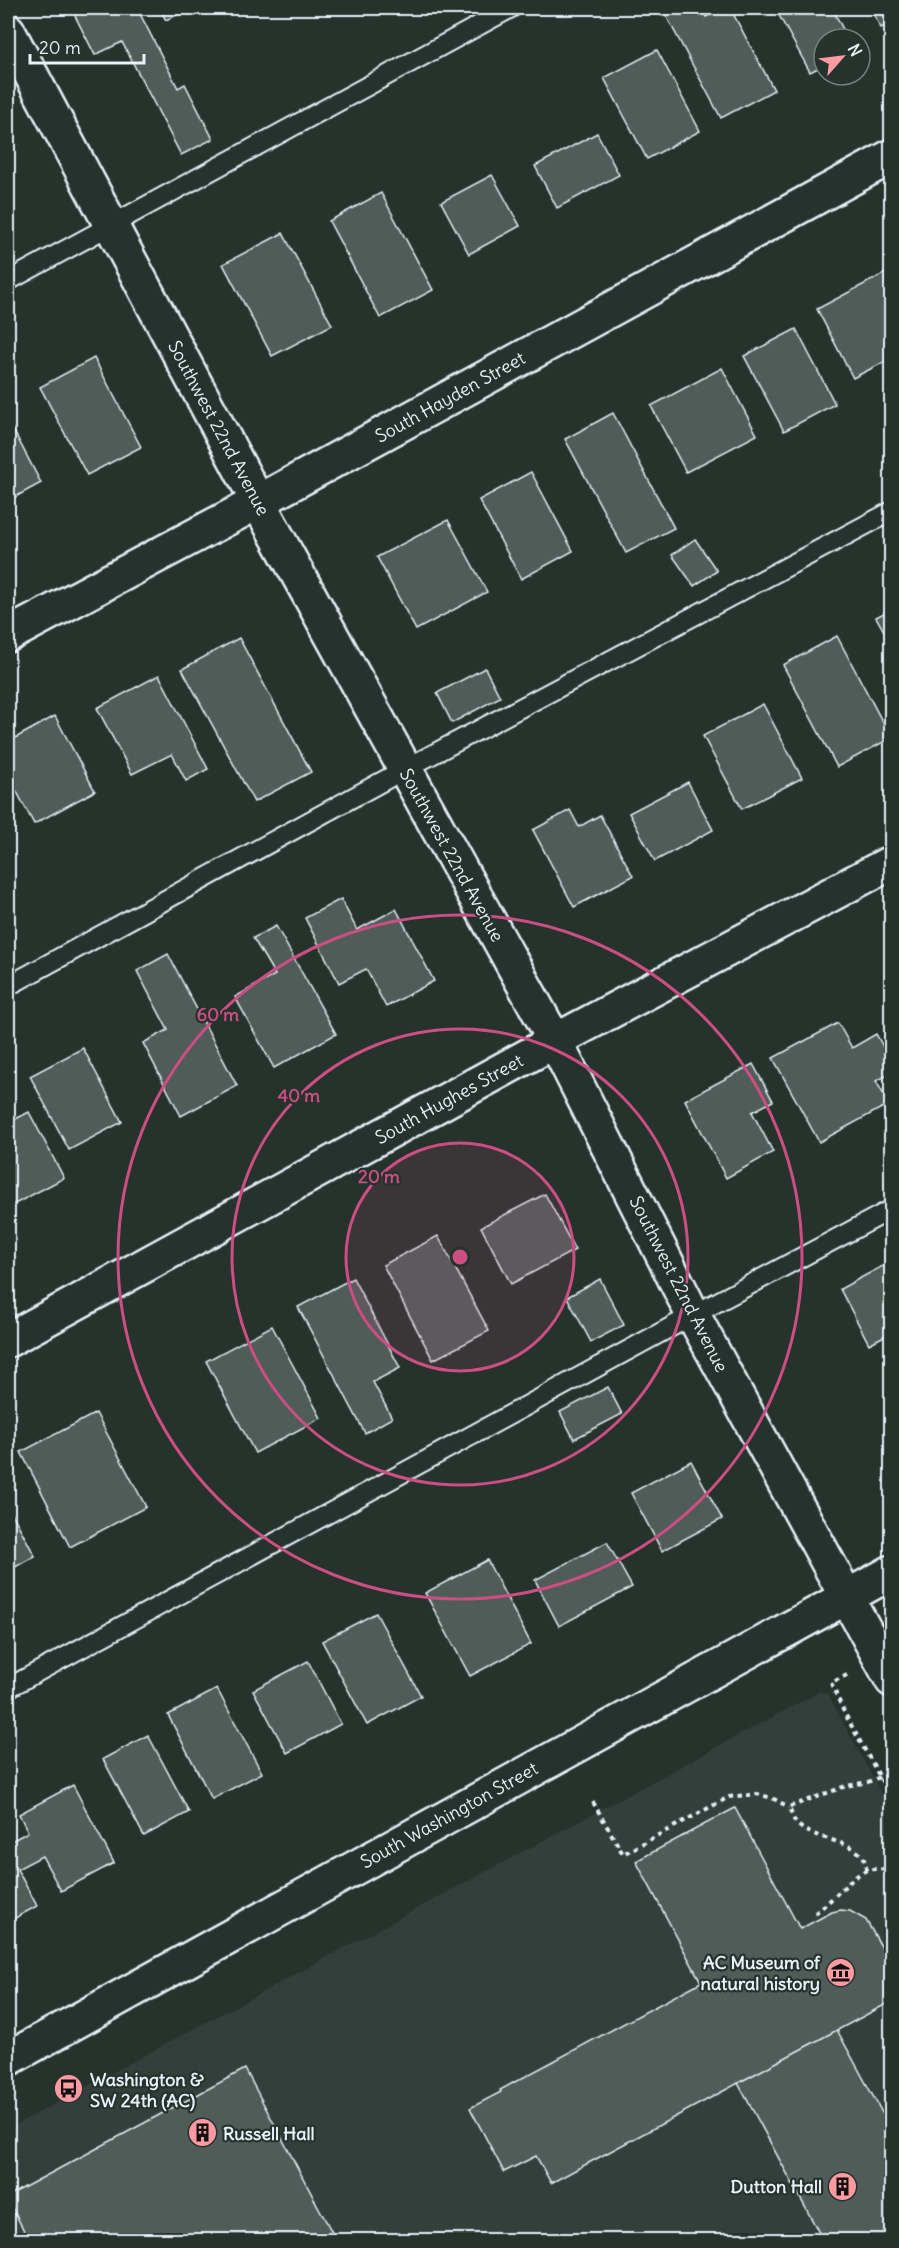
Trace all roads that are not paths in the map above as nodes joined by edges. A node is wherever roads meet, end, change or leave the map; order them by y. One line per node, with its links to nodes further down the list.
1 (512, 8): 4 (lane)
2 (8, 31): 4 (street, Southwest 22nd Avenue)
3 (891, 156): 6 (street, South Hayden Street)
4 (111, 226): 5 (lane); 6 (street, Southwest 22nd Avenue)
5 (8, 281)
6 (258, 502): 8 (street, South Hayden Street); 9 (street, Southwest 22nd Avenue)
7 (891, 511): 9 (lane)
8 (8, 635)
9 (405, 769): 11 (lane); 12 (street, Southwest 22nd Avenue)
10 (891, 862): 12 (street, South Hughes Street)
11 (8, 986)
12 (555, 1041): 14 (street, Southwest 22nd Avenue); 15 (street, South Hughes Street)
13 (891, 1209): 14 (lane)
14 (693, 1315): 17 (street, Southwest 22nd Avenue); 19 (lane)
15 (8, 1340)
16 (891, 1572): 17 (street, South Washington Street)
17 (846, 1597): 18 (street, Southwest 22nd Avenue); 20 (street, South Washington Street)
18 (891, 1680)
19 (8, 1688)
20 (8, 2059)

